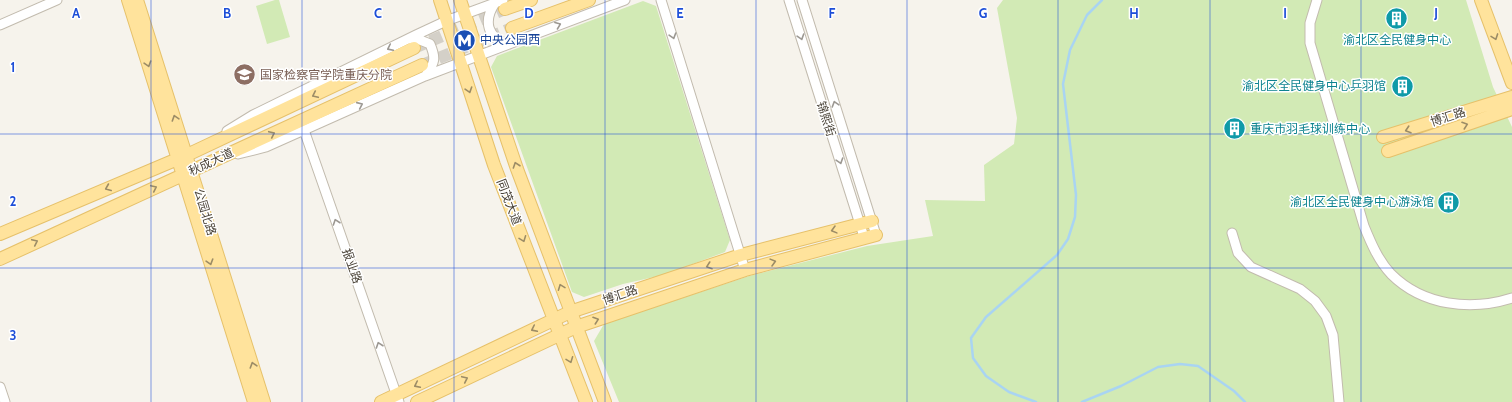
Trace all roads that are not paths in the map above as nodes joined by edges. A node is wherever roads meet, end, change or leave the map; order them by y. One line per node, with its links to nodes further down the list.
1 (57, 0): 17 (street)
2 (128, 0): 30 (main road, 公园北路, one-way to 30)
3 (137, 0): 30 (main road, 公园北路, one-way to 3)
4 (440, 0): 16 (main road, 同茂大道)
5 (460, 0): 15 (main road, 同茂大道)
6 (531, 0): 14 (main road)
7 (589, 0): 18 (main road)
8 (625, 0): 20 (street, one-way to 8)
9 (661, 0): 39 (street, one-way to 39)
10 (789, 0): 34 (street, 锦熙街, one-way to 34)
11 (802, 0): 33 (street, 锦熙街, one-way to 11)
12 (1317, 0): 42 (street)
13 (1481, 0): 24 (main road, one-way to 24)
14 (501, 4): 15 (street); 20 (street)
15 (464, 14): 16 (street); 21 (main road, 同茂大道)
16 (446, 21): 19 (street); 22 (main road, 同茂大道)
17 (0, 25)
18 (512, 28)
19 (412, 44): 23 (street); 30 (main road, 秋成大道, one-way to 30)
20 (509, 44): 21 (street)
21 (478, 56): 22 (street); 43 (main road, 同茂大道, one-way to 21)
22 (460, 62): 23 (street); 44 (main road, 同茂大道, one-way to 44)
23 (423, 70): 27 (street, one-way to 23); 31 (main road, 秋成大道, one-way to 23)
24 (1512, 83)
25 (1512, 97): 28 (main road, 博汇路, one-way to 28)
26 (1512, 109): 29 (main road, 博汇路, one-way to 26)
27 (304, 130): 31 (street); 48 (street, 报业路, one-way to 27)
28 (1384, 138)
29 (1388, 151)
30 (182, 157): 32 (main road, 公园北路); 36 (main road, 秋成大道, one-way to 36)
31 (219, 158): 32 (main road, 秋成大道)
32 (188, 173): 40 (main road, 秋成大道, one-way to 32); 50 (main road, 公园北路, one-way to 50); 51 (main road, 公园北路, one-way to 32)
33 (872, 221): 34 (main road, 博汇路); 37 (street, 锦熙街)
34 (860, 224): 38 (street, 锦熙街); 39 (main road, 博汇路, one-way to 39)
35 (1232, 233): 56 (street)
36 (0, 234)
37 (876, 235): 38 (main road, 博汇路)
38 (864, 237): 41 (main road, 博汇路, one-way to 38)
39 (741, 255): 41 (street); 43 (main road, 博汇路, one-way to 43)
40 (0, 259)
41 (745, 270): 45 (main road, 博汇路, one-way to 41)
42 (1512, 298)
43 (570, 312): 44 (main road, 博汇路); 45 (main road, 同茂大道)
44 (554, 319): 46 (main road, 同茂大道); 48 (main road, 博汇路, one-way to 48)
45 (576, 327): 46 (main road, 博汇路); 55 (main road, 同茂大道)
46 (560, 334): 53 (main road, 博汇路, one-way to 46); 54 (main road, 同茂大道, one-way to 54)
47 (0, 387): 49 (street)
48 (397, 398): 52 (main road, 博汇路)
49 (4, 402)
50 (254, 402)
51 (264, 402)
52 (381, 402)
53 (417, 402)
54 (586, 402)
55 (606, 402)
56 (1339, 402)

